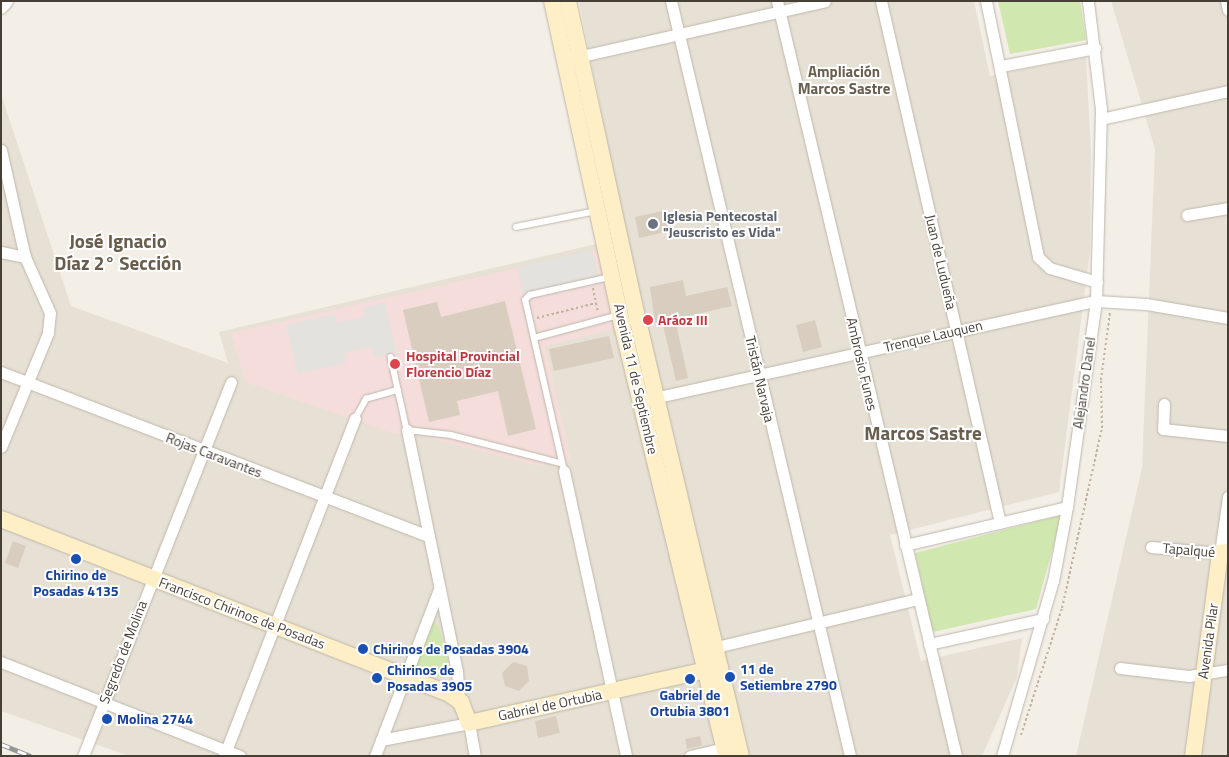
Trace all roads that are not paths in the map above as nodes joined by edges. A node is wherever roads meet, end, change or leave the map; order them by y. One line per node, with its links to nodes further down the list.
1 (7, 1): 11 (street)
2 (552, 1): 15 (main road, Avenida 11 de Septiembre)
3 (568, 1): 15 (main road, Avenida 11 de Septiembre)
4 (671, 1): 13 (street, Tristán Narvaja)
5 (826, 1): 10 (street)
6 (881, 1): 32 (street, Juan de Ludueña)
7 (986, 1): 16 (street)
8 (1088, 1): 14 (street, Alejandro Danel)
9 (1226, 1): 12 (street)
10 (778, 6): 13 (street); 34 (street, Ambrosio Funes)
11 (1, 8)
12 (1228, 10)
13 (679, 34): 15 (street); 37 (street, Tristán Narvaja)
14 (1095, 48): 16 (street); 18 (street, Alejandro Danel)
15 (572, 58): 21 (main road, Avenida 11 de Septiembre)
16 (1001, 66): 27 (street)
17 (1228, 91): 18 (street)
18 (1101, 119): 27 (street, Alejandro Danel)
19 (1, 150): 25 (street)
20 (1228, 208): 22 (street)
21 (606, 209): 23 (lane); 26 (main road, Avenida 11 de Septiembre)
22 (1187, 215)
23 (516, 228)
24 (1, 252): 25 (street)
25 (25, 257): 38 (street)
26 (620, 275): 29 (main road, Avenida 11 de Septiembre); 30 (main road, Avenida 11 de Septiembre); 33 (lane)
27 (1096, 282): 28 (street, Alejandro Danel)
28 (1096, 300): 31 (street, Trenque Lauquen); 32 (street, Trenque Lauquen); 52 (street, Alejandro Danel)
29 (636, 310): 30 (lane); 41 (main road, Avenida 11 de Septiembre)
30 (620, 314): 33 (lane); 42 (main road, Avenida 11 de Septiembre)
31 (1228, 318)
32 (956, 331): 34 (street, Trenque Lauquen); 54 (street, Juan de Ludueña)
33 (534, 338): 49 (lane)
34 (859, 352): 37 (street, Trenque Lauquen); 56 (street, Ambrosio Funes)
35 (391, 357): 40 (lane)
36 (1, 372): 38 (street, Rojas Caravantes)
37 (759, 374): 41 (street, Trenque Lauquen); 63 (street, Tristán Narvaja)
38 (28, 382): 47 (street); 48 (street, Rojas Caravantes)
39 (230, 382): 48 (street, Segredo de Molina)
40 (398, 390): 44 (lane); 45 (lane)
41 (657, 397): 42 (street, Trenque Lauquen); 66 (main road, Avenida 11 de Septiembre)
42 (641, 401): 66 (main road, Avenida 11 de Septiembre)
43 (1164, 404): 46 (street)
44 (355, 418): 51 (street)
45 (406, 430): 49 (lane); 55 (street)
46 (1228, 436)
47 (1, 447)
48 (203, 451): 51 (street, Rojas Caravantes); 59 (street, Segredo de Molina)
49 (562, 467): 73 (street)
50 (1228, 496): 58 (street, Avenida Pilar)
51 (324, 497): 55 (street, Rojas Caravantes); 64 (street)
52 (1068, 507): 54 (street); 62 (street, Alejandro Danel)
53 (1, 519): 59 (main road, Francisco Chirinos de Posadas)
54 (1000, 523): 56 (street)
55 (428, 536): 60 (street)
56 (905, 545): 61 (street, Ambrosio Funes)
57 (1150, 547): 58 (street, Tapalqué)
58 (1224, 553): 71 (main road, Avenida Pilar)
59 (152, 578): 64 (main road, Francisco Chirinos de Posadas); 75 (street, Segredo de Molina)
60 (439, 589): 72 (street); 74 (street)
61 (918, 599): 63 (street); 65 (street, Ambrosio Funes)
62 (1043, 619): 65 (street); 89 (street, Alejandro Danel)
63 (818, 623): 66 (street); 87 (street, Tristán Narvaja)
64 (274, 626): 72 (main road, Francisco Chirinos de Posadas); 79 (street)
65 (929, 644): 88 (street, Ambrosio Funes)
66 (709, 649): 69 (main road, Avenida 11 de Septiembre)
67 (1, 662): 75 (street)
68 (1120, 668): 71 (street)
69 (713, 669): 73 (main road, Gabriel de Ortubia); 78 (main road, Avenida 11 de Septiembre); 86 (main road, Avenida 11 de Septiembre)
70 (1228, 670): 71 (street)
71 (1204, 675): 90 (main road, Avenida Pilar)
72 (405, 677): 74 (main road, Francisco Chirinos de Posadas); 77 (street)
73 (611, 691): 76 (main road, Gabriel de Ortubia); 84 (street)
74 (460, 700): 76 (main road)
75 (104, 702): 79 (street); 80 (street, Segredo de Molina)
76 (469, 723): 77 (street, Gabriel de Ortubia); 83 (street)
77 (381, 740): 82 (street)
78 (725, 752): 85 (street)
79 (225, 753): 81 (street)
80 (83, 756)
81 (240, 756)
82 (375, 756)
83 (476, 756)
84 (626, 756)
85 (690, 756)
86 (741, 756)
87 (850, 756)
88 (956, 756)
89 (1002, 756)
90 (1193, 756)

